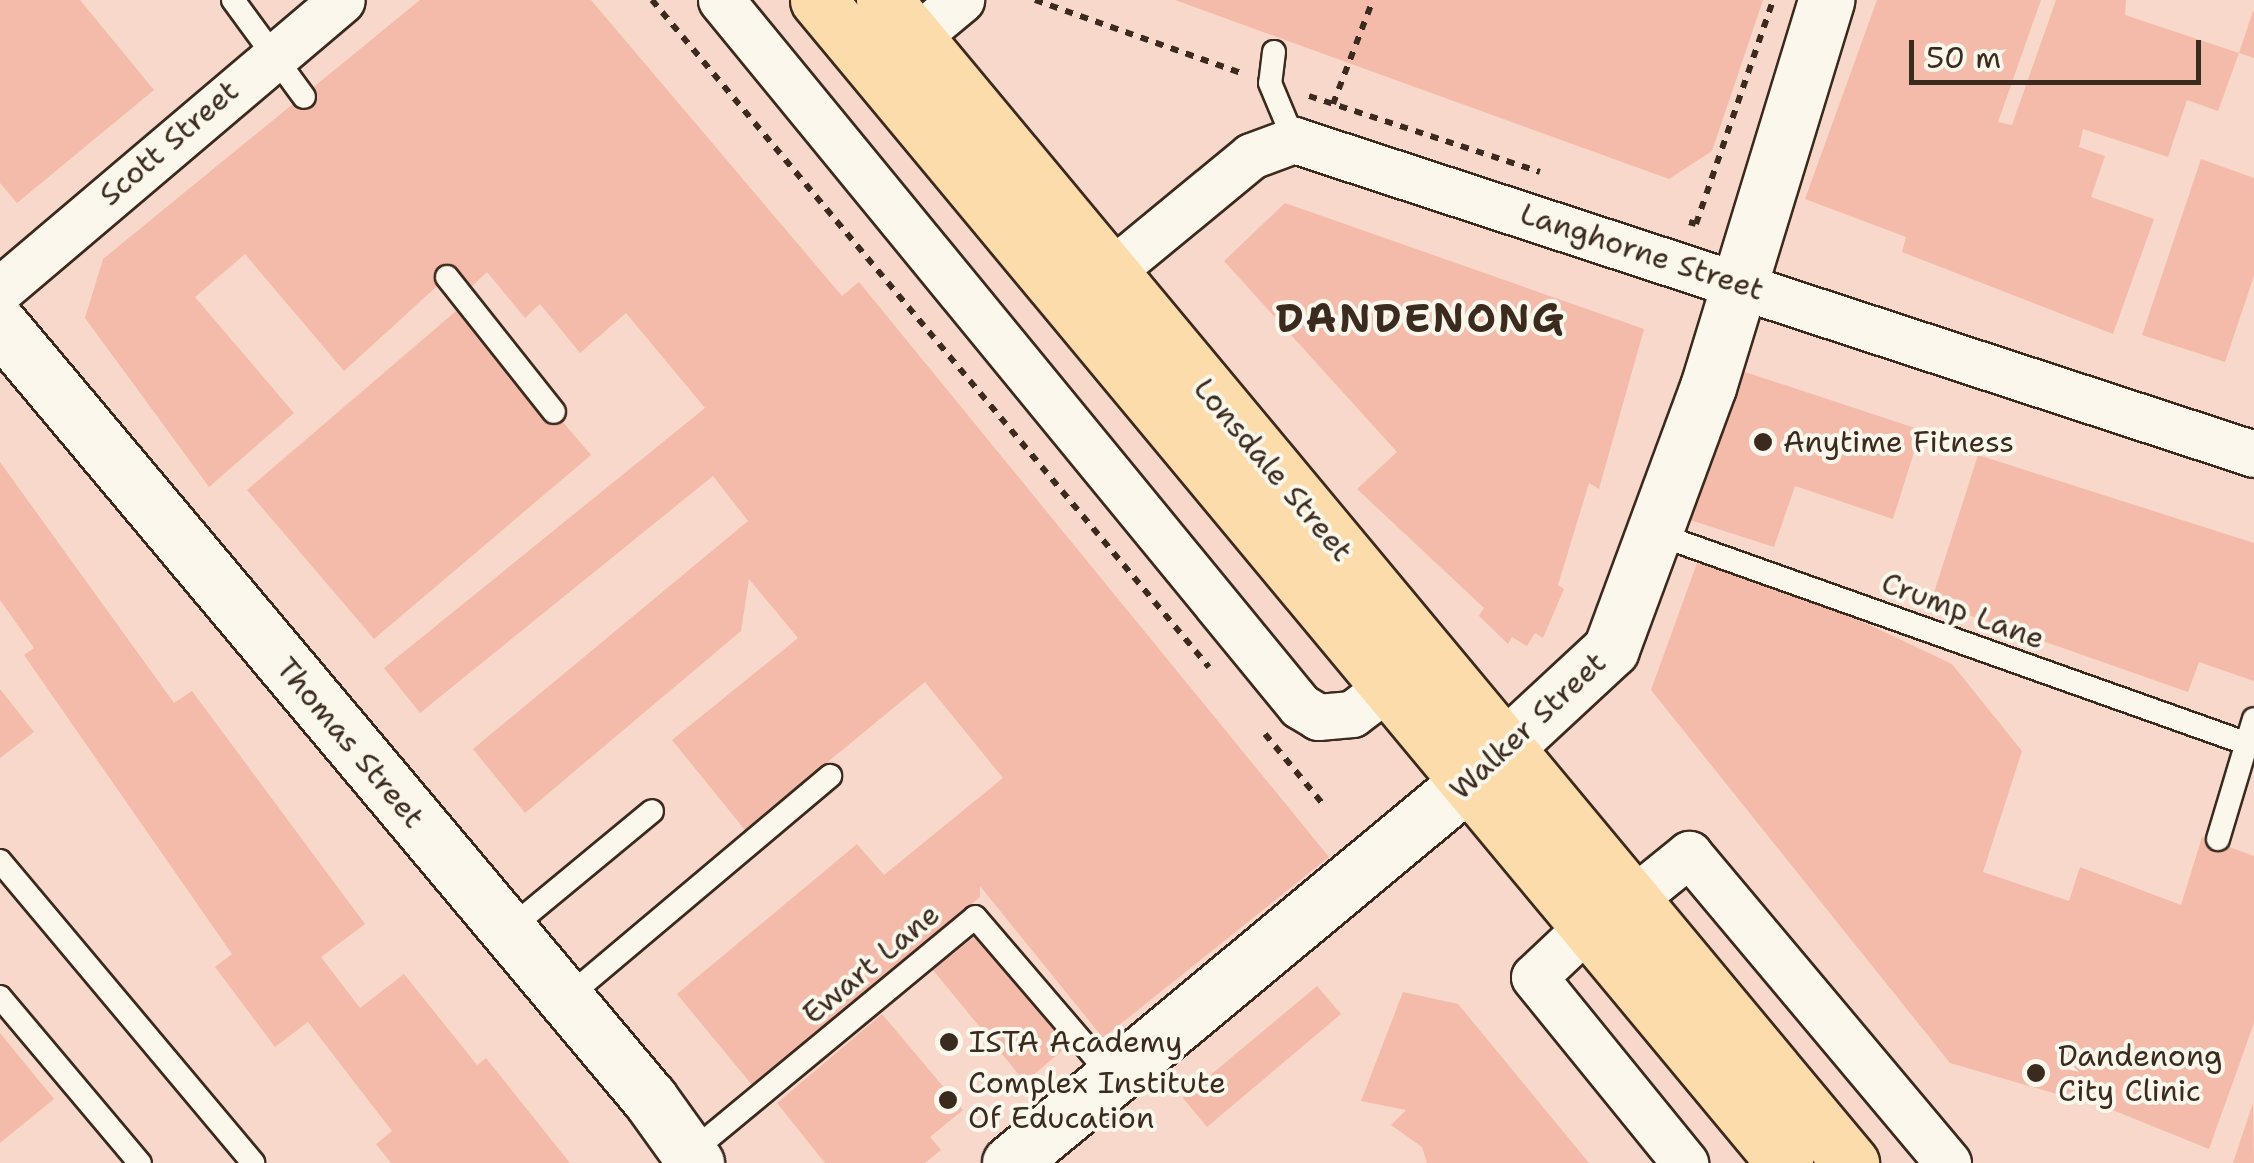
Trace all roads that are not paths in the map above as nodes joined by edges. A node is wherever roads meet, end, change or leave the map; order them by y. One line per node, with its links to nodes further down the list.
1 (232, 0): 9 (lane)
2 (342, 0): 9 (street, Scott Street)
3 (721, 0): 20 (street)
4 (818, 0): 14 (highway, Lonsdale Street)
5 (962, 0): 7 (street, Lonsdale Street)
6 (1826, 0): 13 (street, Walker Street)
7 (900, 19): 14 (highway, Lonsdale Street)
8 (1274, 52): 11 (lane)
9 (272, 54): 10 (lane); 15 (street, Scott Street)
10 (304, 97)
11 (1294, 140): 13 (street, Langhorne Street); 14 (street)
12 (447, 278): 17 (lane)
13 (1735, 285): 18 (street, Langhorne Street); 19 (street, Walker Street)
14 (1091, 288): 20 (highway, Lonsdale Street); 23 (highway, Lonsdale Street)
15 (0, 290)
16 (0, 325): 29 (street, Thomas Street)
17 (554, 412)
18 (2254, 454)
19 (1658, 534): 22 (lane, Crump Lane); 23 (street, Walker Street)
20 (1388, 686): 23 (highway, Lonsdale Street)
21 (2254, 719): 22 (lane)
22 (2248, 744): 26 (lane)
23 (1486, 766): 28 (highway, Lonsdale Street); 32 (street, Walker Street)
24 (830, 776): 31 (lane)
25 (652, 811): 29 (lane)
26 (2218, 839)
27 (0, 861): 35 (lane)
28 (1610, 913): 37 (street); 38 (highway, Lonsdale Street); 39 (highway, Lonsdale Street); 40 (street)
29 (508, 931): 31 (street, Thomas Street)
30 (0, 998): 34 (lane)
31 (564, 1000): 33 (street, Thomas Street)
32 (1113, 1078): 33 (lane, Ewart Lane); 36 (street, Walker Street)
33 (692, 1159)
34 (140, 1163)
35 (253, 1163)
36 (1010, 1163)
37 (1685, 1163)
38 (1785, 1163)
39 (1851, 1163)
40 (1948, 1163)

